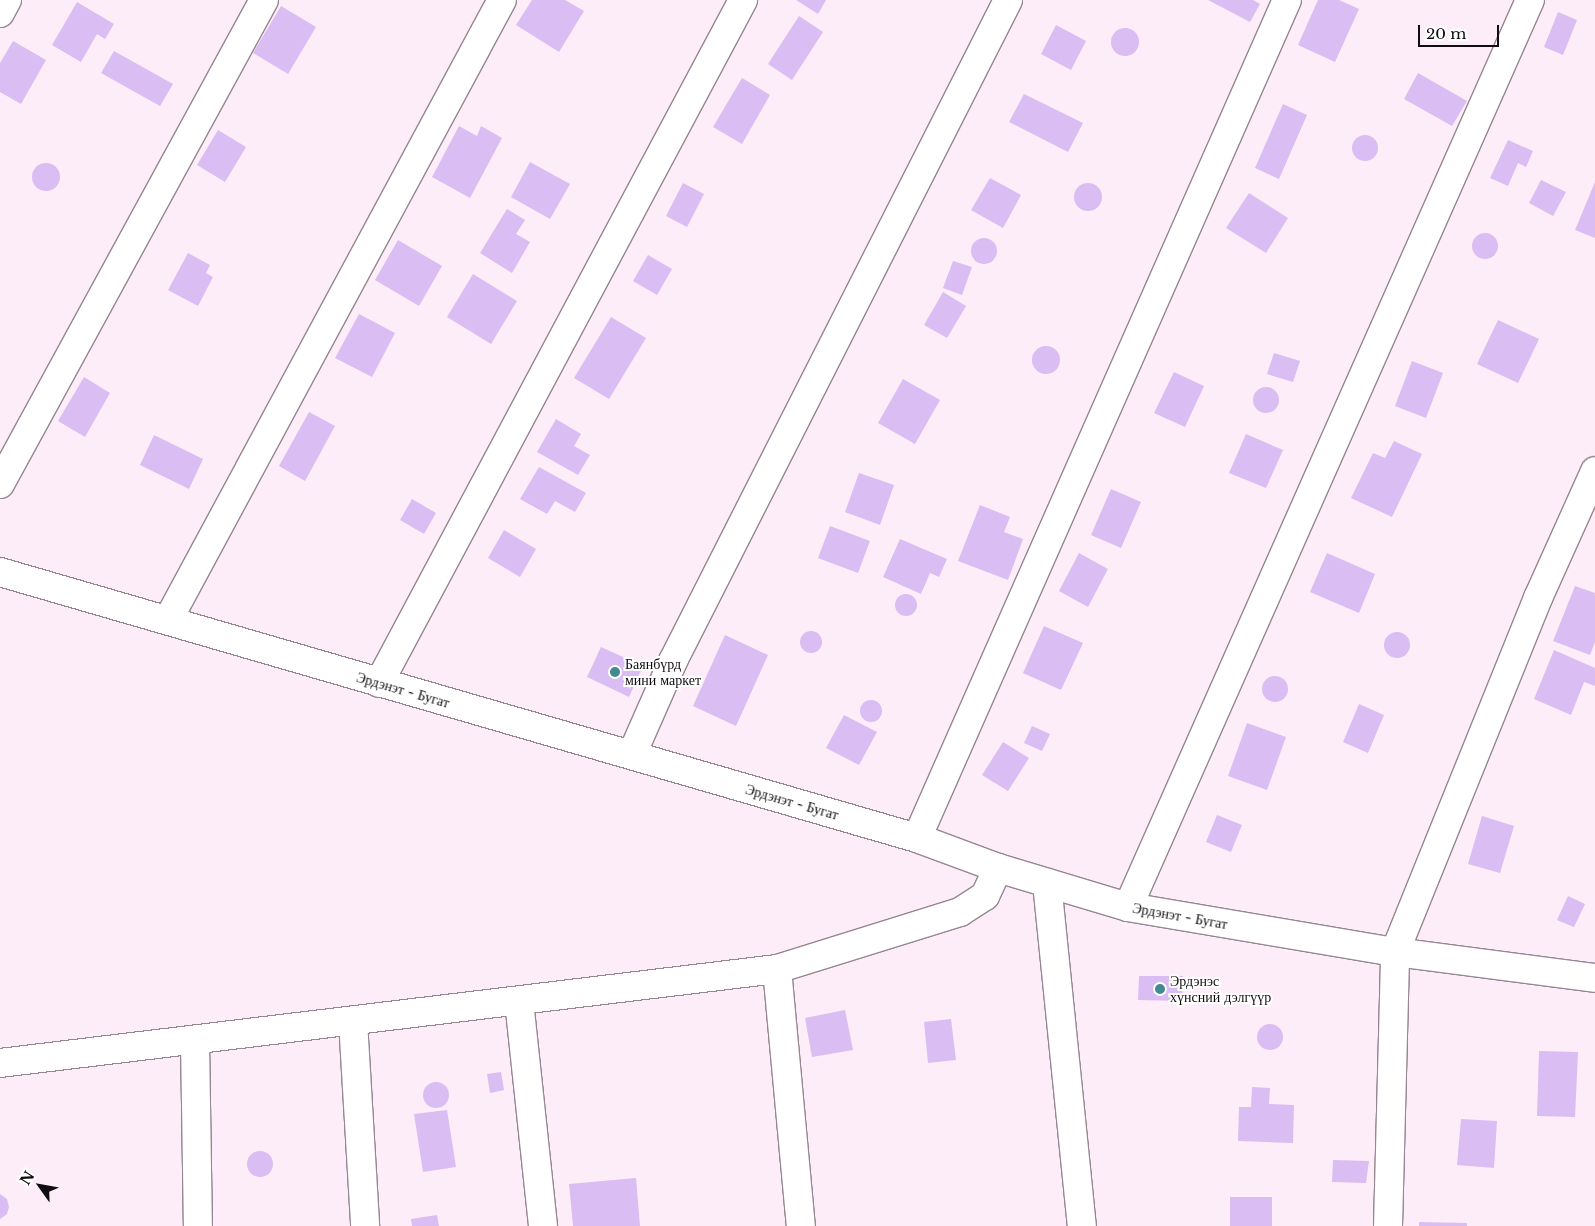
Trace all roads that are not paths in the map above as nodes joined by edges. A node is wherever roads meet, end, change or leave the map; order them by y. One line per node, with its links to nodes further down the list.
1 (7, 0): 8 (street)
2 (264, 0): 10 (street)
3 (502, 0): 12 (street)
4 (743, 0): 13 (street)
5 (1008, 0): 14 (street)
6 (1287, 0): 15 (street)
7 (1530, 0): 18 (street)
8 (0, 13)
9 (1595, 471): 19 (street)
10 (0, 484)
11 (0, 572): 12 (street, Эрдэнэт - Бугат)
12 (168, 620): 13 (street, Эрдэнэт - Бугат)
13 (379, 683): 14 (street, Эрдэнэт - Бугат)
14 (632, 754): 15 (street, Эрдэнэт - Бугат)
15 (917, 838): 16 (street, Эрдэнэт - Бугат)
16 (998, 868): 17 (street, Эрдэнэт - Бугат); 20 (street)
17 (1048, 883): 18 (street, Эрдэнэт - Бугат); 30 (street)
18 (1128, 907): 19 (street, Эрдэнэт - Бугат)
19 (1395, 952): 21 (street, Эрдэнэт - Бугат); 31 (street)
20 (776, 968): 22 (street); 29 (street)
21 (1595, 978)
22 (519, 1001): 23 (street); 28 (street)
23 (353, 1021): 24 (street); 27 (street)
24 (195, 1041): 25 (street); 26 (street)
25 (0, 1063)
26 (198, 1226)
27 (365, 1226)
28 (543, 1226)
29 (801, 1226)
30 (1082, 1226)
31 (1388, 1226)

